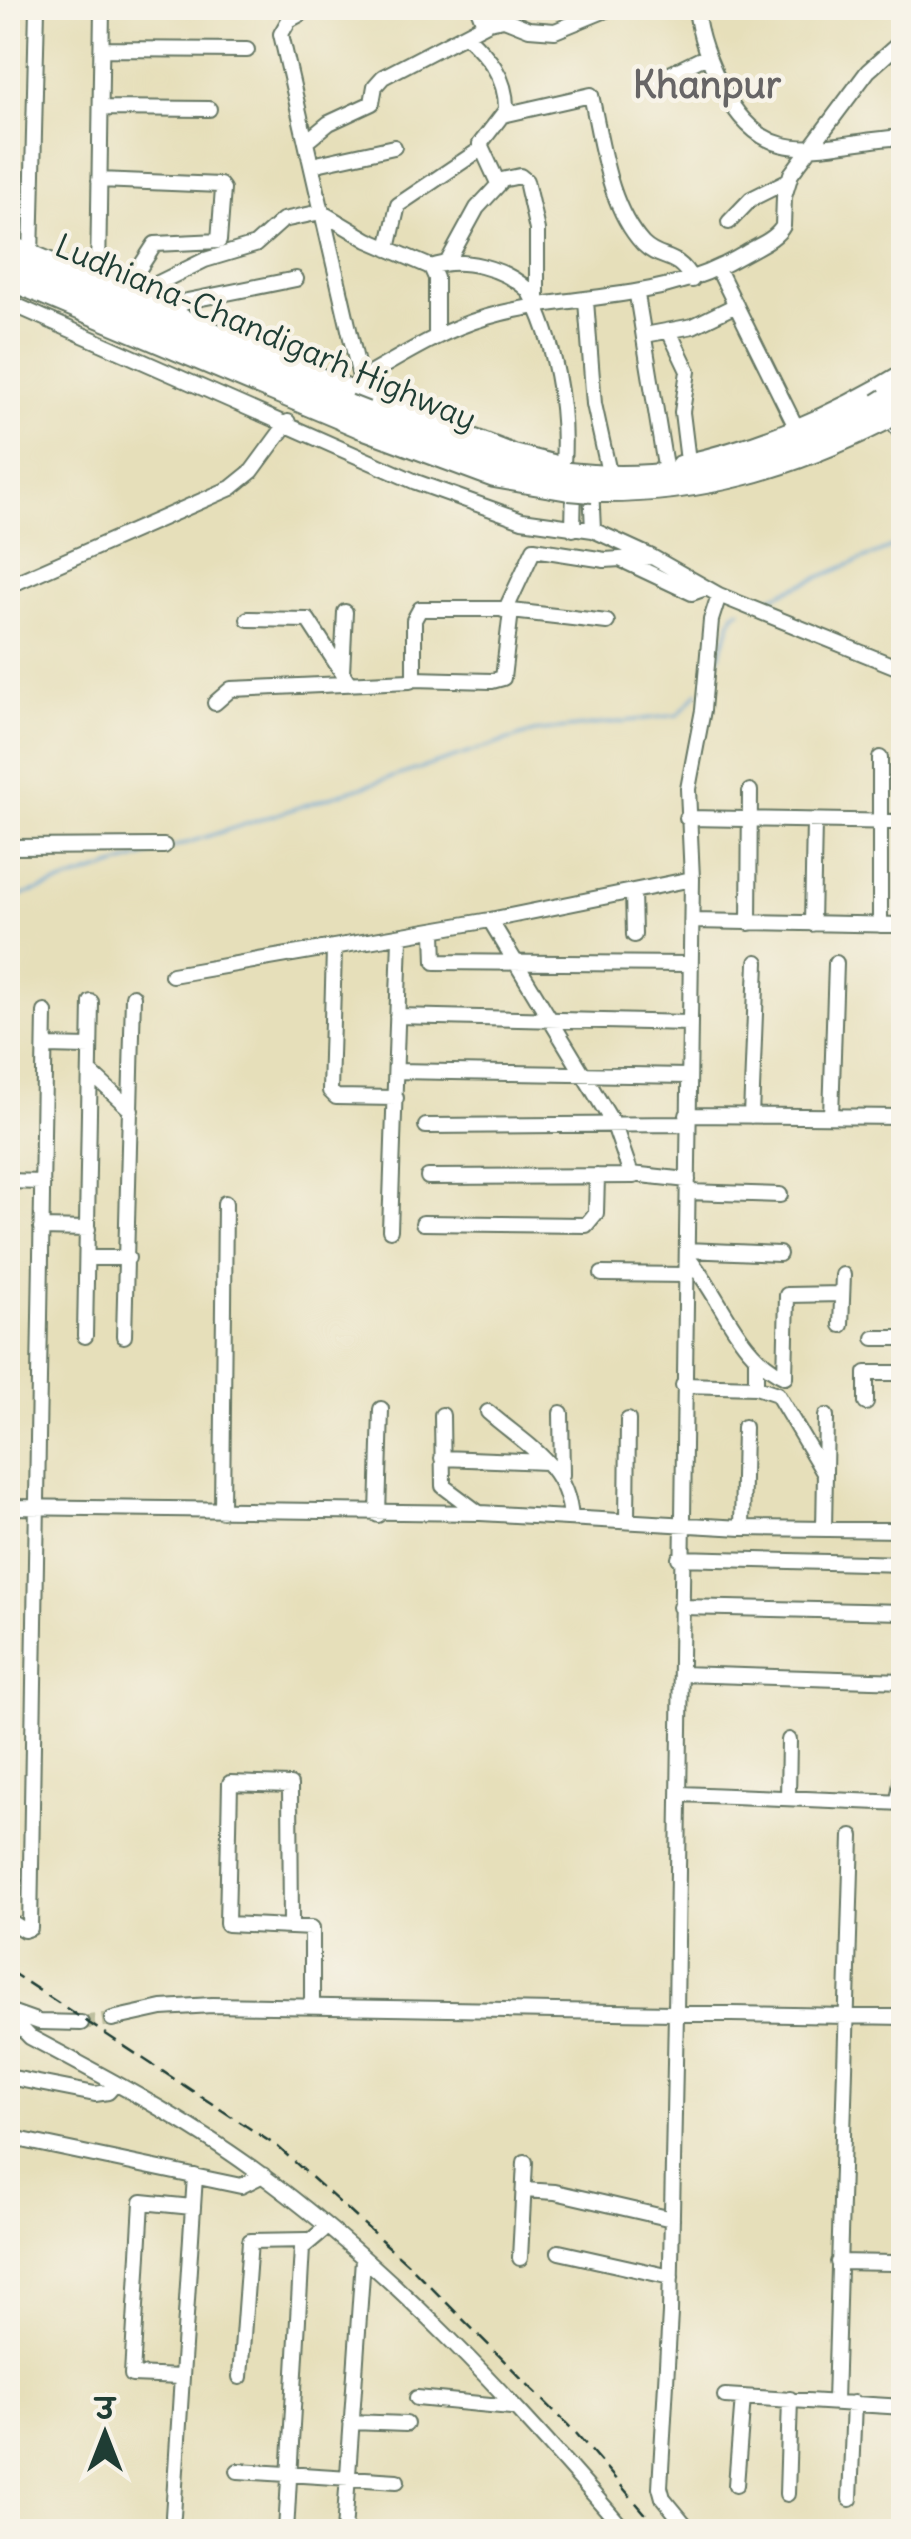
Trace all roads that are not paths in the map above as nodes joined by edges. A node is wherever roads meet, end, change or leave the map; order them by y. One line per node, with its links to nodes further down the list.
1 (37, 8): 35 (street)
2 (102, 8): 14 (street)
3 (276, 8): 11 (street)
4 (311, 8): 11 (street)
5 (478, 8): 9 (street)
6 (570, 8): 10 (street)
7 (611, 8): 10 (street)
8 (696, 8): 16 (street)
9 (484, 24): 10 (street); 12 (street)
10 (580, 24)
11 (282, 27): 22 (street)
12 (466, 35): 20 (street); 22 (street)
13 (904, 39): 25 (street)
14 (102, 48): 15 (street); 18 (street)
15 (247, 50)
16 (707, 56): 17 (street); 25 (street)
17 (644, 86)
18 (100, 108): 19 (street); 27 (street)
19 (209, 109)
20 (503, 115): 24 (street); 42 (street)
21 (904, 136): 25 (street)
22 (306, 141): 26 (street)
23 (394, 147): 26 (street)
24 (481, 148): 29 (street); 33 (street)
25 (813, 149): 28 (street)
26 (312, 165): 30 (street)
27 (100, 180): 39 (street); 39 (street)
28 (787, 181): 31 (street); 38 (street)
29 (501, 182): 36 (street); 48 (street)
30 (321, 212): 33 (street); 44 (street); 55 (street)
31 (729, 222)
32 (8, 242): 35 (street)
33 (388, 249): 37 (street)
34 (8, 257): 35 (highway, Ludhiana-Chandigarh Highway)
35 (31, 258): 39 (street); 55 (highway, Ludhiana-Chandigarh Highway)
36 (448, 261): 37 (street); 48 (street)
37 (431, 268): 52 (street)
38 (718, 270): 42 (street); 47 (street)
39 (98, 275): 44 (street)
40 (296, 279): 49 (street)
41 (8, 280): 55 (highway)
42 (692, 280): 43 (street)
43 (637, 295): 46 (street); 51 (street)
44 (132, 296): 49 (street)
45 (8, 302): 56 (street)
46 (586, 302): 48 (street); 62 (street)
47 (736, 305): 50 (street); 57 (street)
48 (537, 306): 52 (street); 62 (street)
49 (167, 312): 55 (street)
50 (669, 331): 51 (street); 60 (street)
51 (645, 335): 61 (street)
52 (436, 336): 55 (street)
53 (904, 372): 54 (street)
54 (889, 403): 57 (street); 58 (street); 62 (highway)
55 (357, 406): 59 (street); 62 (street); 62 (highway)
56 (288, 422): 59 (street); 67 (street)
57 (797, 429): 60 (street)
58 (904, 439)
59 (346, 449): 63 (street)
60 (688, 461): 61 (street)
61 (665, 466): 62 (street)
62 (582, 474): 63 (street); 64 (street)
63 (573, 529): 64 (street)
64 (593, 530): 65 (street)
65 (652, 556): 66 (street); 68 (street)
66 (622, 560): 68 (street); 69 (street)
67 (8, 586)
68 (713, 592): 73 (street); 79 (street)
69 (507, 610): 72 (street); 75 (street); 75 (street)
70 (345, 612): 74 (street)
71 (248, 619): 74 (street)
72 (608, 622)
73 (904, 670)
74 (346, 678): 75 (street); 76 (street)
75 (414, 679)
76 (215, 703)
77 (880, 758): 82 (street)
78 (750, 791): 80 (street)
79 (688, 818): 80 (street); 86 (street)
80 (750, 820): 81 (street); 90 (street)
81 (814, 821): 82 (street); 91 (street)
82 (880, 821): 83 (street); 92 (street)
83 (904, 822)
84 (164, 846): 85 (street)
85 (8, 847)
86 (692, 879): 87 (street); 89 (street)
87 (633, 891): 88 (street); 95 (street)
88 (490, 920): 94 (street); 98 (street)
89 (692, 921): 90 (street); 101 (street)
90 (749, 923): 91 (street)
91 (812, 924): 92 (street)
92 (880, 925): 93 (street)
93 (904, 925)
94 (434, 932): 96 (street); 98 (street)
95 (634, 936)
96 (400, 938): 97 (street); 106 (street)
97 (334, 950): 102 (street); 115 (street)
98 (514, 962): 101 (street); 107 (street)
99 (757, 962): 117 (street)
100 (836, 963): 118 (street)
101 (691, 964): 108 (street)
102 (172, 974)
103 (133, 996): 116 (street)
104 (91, 1002): 110 (street)
105 (45, 1012): 109 (street)
106 (397, 1016): 107 (street); 112 (street)
107 (549, 1020): 108 (street); 113 (street)
108 (690, 1023): 114 (street)
109 (44, 1046): 110 (street); 127 (street)
110 (90, 1047): 111 (street)
111 (90, 1072): 116 (street); 133 (street)
112 (396, 1072): 113 (street); 115 (street)
113 (583, 1075): 114 (street); 122 (street)
114 (688, 1076): 120 (street)
115 (396, 1098): 134 (street)
116 (132, 1110): 138 (street)
117 (751, 1116): 118 (street); 120 (street)
118 (831, 1116): 119 (street)
119 (904, 1117)
120 (687, 1120): 122 (street); 128 (street)
121 (426, 1126): 122 (street)
122 (614, 1126): 124 (street)
123 (597, 1176): 124 (street); 125 (street); 131 (street)
124 (634, 1176): 128 (street)
125 (428, 1177)
126 (8, 1181): 127 (street)
127 (41, 1182): 132 (street)
128 (688, 1186): 129 (street); 135 (street)
129 (780, 1196)
130 (225, 1203): 168 (street)
131 (423, 1223)
132 (41, 1228): 133 (street); 167 (street)
133 (88, 1230): 137 (street)
134 (390, 1230)
135 (688, 1254): 136 (street); 140 (street); 148 (street)
136 (778, 1254)
137 (87, 1258): 138 (street); 144 (street)
138 (128, 1258): 145 (street)
139 (602, 1274): 140 (street)
140 (687, 1275): 151 (street)
141 (843, 1275): 142 (street)
142 (842, 1294): 143 (street); 150 (street)
143 (841, 1325)
144 (86, 1336)
145 (124, 1336)
146 (874, 1338): 147 (street)
147 (904, 1338)
148 (756, 1360): 150 (street); 152 (street)
149 (904, 1373): 153 (street)
150 (785, 1376): 154 (street)
151 (683, 1385): 152 (street); 173 (street)
152 (756, 1387): 154 (street)
153 (866, 1403)
154 (784, 1406): 164 (street)
155 (381, 1409): 170 (street)
156 (488, 1412): 163 (street)
157 (561, 1414): 165 (street)
158 (442, 1415): 162 (street)
159 (826, 1416): 164 (street)
160 (628, 1420): 172 (street)
161 (744, 1427): 174 (street)
162 (442, 1458): 163 (street); 169 (street)
163 (546, 1462): 165 (street)
164 (824, 1473): 175 (street)
165 (562, 1475): 171 (street)
166 (8, 1507): 167 (street)
167 (35, 1507): 168 (street); 189 (street)
168 (222, 1511): 170 (street)
169 (480, 1514): 170 (street); 171 (street)
170 (378, 1515)
171 (571, 1518): 172 (street)
172 (627, 1522): 173 (street)
173 (680, 1525): 174 (street); 177 (street)
174 (742, 1528): 175 (street)
175 (824, 1529): 176 (street)
176 (904, 1530)
177 (679, 1558): 178 (street); 179 (street)
178 (904, 1564)
179 (680, 1607): 180 (street); 181 (street)
180 (904, 1612)
181 (681, 1674): 182 (street); 185 (street)
182 (904, 1682)
183 (789, 1740): 186 (street)
184 (904, 1764): 187 (street)
185 (680, 1794): 186 (street); 193 (street)
186 (788, 1798): 187 (street)
187 (901, 1802)
188 (852, 1836): 194 (street)
189 (8, 1920)
190 (291, 1927): 190 (street); 191 (street)
191 (312, 2006): 193 (street); 196 (street)
192 (8, 2012): 197 (street); 199 (street)
193 (676, 2013): 194 (street); 206 (street)
194 (844, 2016): 195 (street); 212 (street)
195 (904, 2017)
196 (112, 2019)
197 (81, 2023)
198 (8, 2077): 199 (street)
199 (115, 2084): 203 (street)
200 (8, 2137): 202 (street)
201 (526, 2162): 204 (street)
202 (194, 2176): 203 (street); 205 (street)
203 (263, 2176): 207 (street)
204 (524, 2190): 206 (street); 211 (street)
205 (192, 2207): 218 (street); 218 (street)
206 (672, 2219): 214 (street)
207 (327, 2227): 208 (street); 210 (street)
208 (308, 2240): 219 (street); 231 (street)
209 (558, 2252): 214 (street)
210 (363, 2258): 227 (street); 228 (street)
211 (520, 2258)
212 (838, 2262): 213 (street); 224 (street)
213 (902, 2263)
214 (671, 2277): 243 (street)
215 (904, 2288): 216 (street)
216 (903, 2298): 217 (street)
217 (904, 2353)
218 (181, 2377): 237 (street)
219 (240, 2377)
220 (725, 2396): 221 (street)
221 (743, 2397): 223 (street); 234 (street)
222 (416, 2398): 227 (street)
223 (790, 2399): 224 (street); 235 (street)
224 (835, 2401): 225 (street)
225 (854, 2403): 226 (street); 236 (street)
226 (904, 2406)
227 (512, 2407): 242 (street)
228 (350, 2422): 229 (street); 232 (street)
229 (406, 2424)
230 (238, 2472): 231 (street)
231 (290, 2474): 232 (street); 240 (street)
232 (347, 2478): 233 (street); 241 (street)
233 (397, 2481)
234 (736, 2486)
235 (787, 2494)
236 (850, 2499)
237 (174, 2516)
238 (235, 2528): 239 (street)
239 (272, 2532)
240 (286, 2532)
241 (344, 2532)
242 (626, 2532)
243 (691, 2532)

